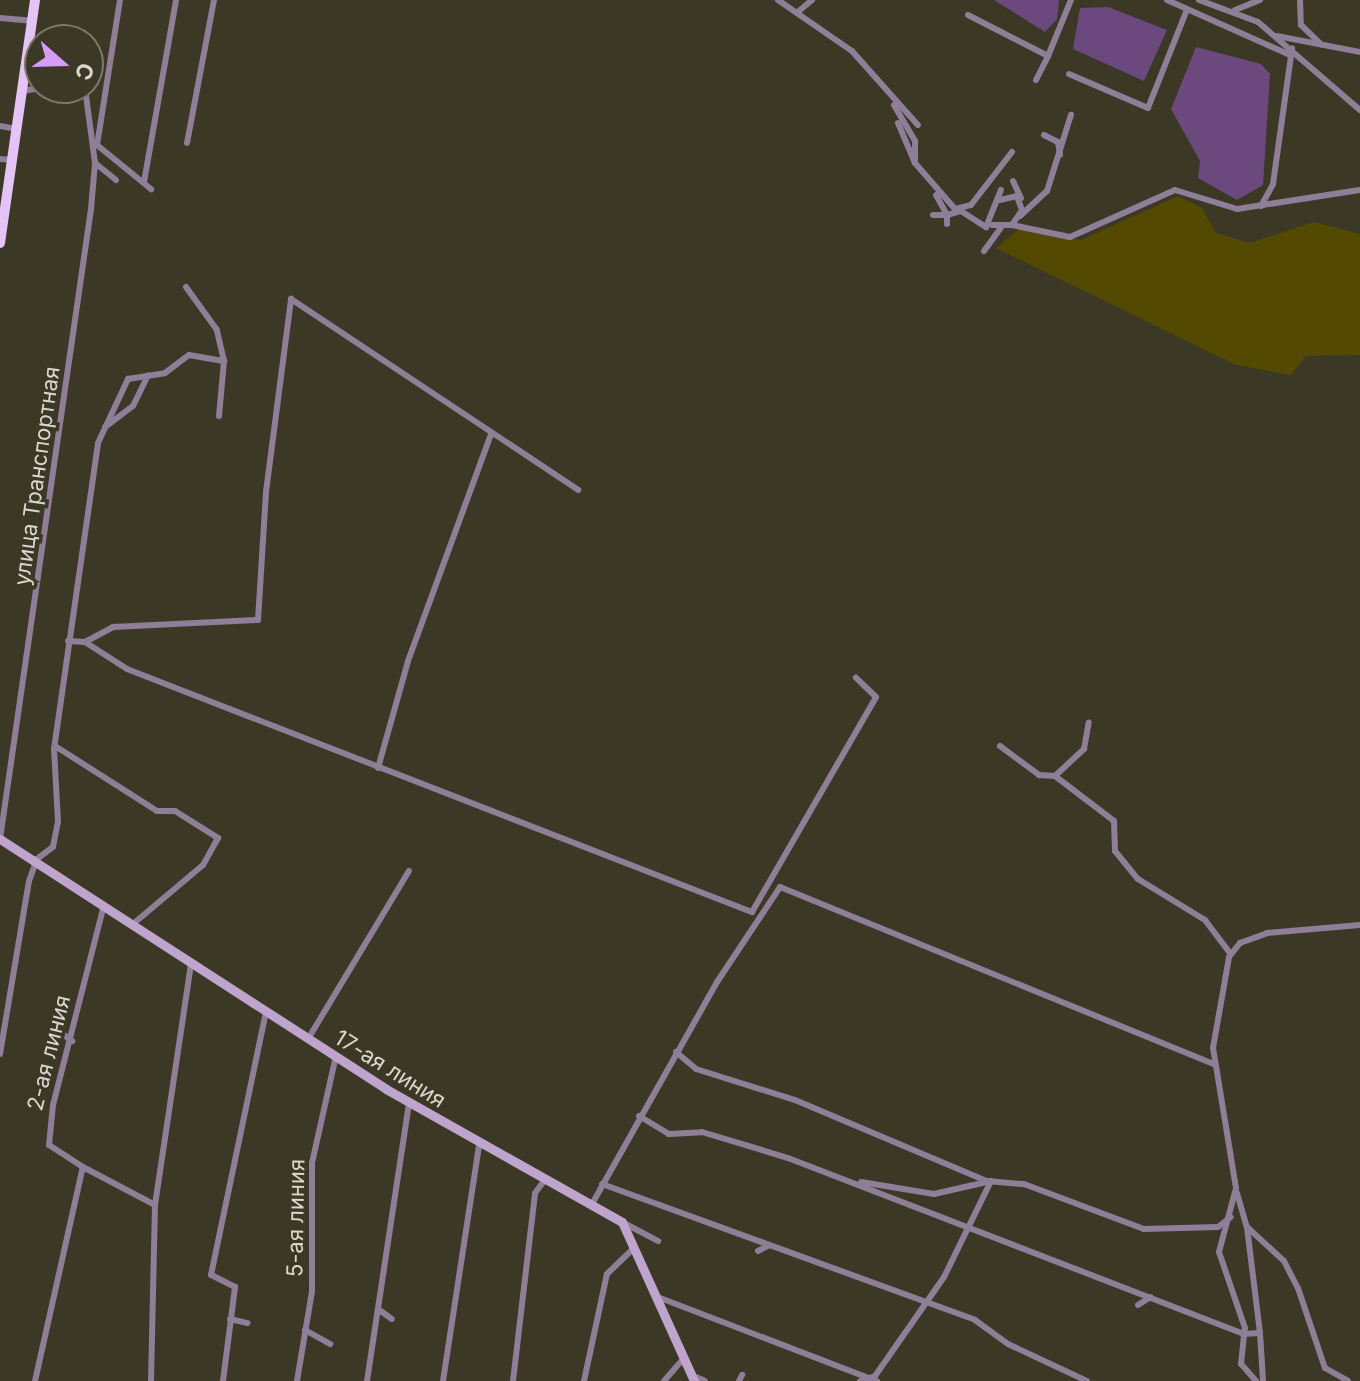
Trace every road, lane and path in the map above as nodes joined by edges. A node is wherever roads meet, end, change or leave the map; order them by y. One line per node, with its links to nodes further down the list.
1 (35, 0): 17 (main road)
2 (120, 0): 42 (street)
3 (176, 0): 42 (street)
4 (214, 0): 34 (street)
5 (778, 0): 13 (street)
6 (812, 0): 13 (street)
7 (1071, 0): 22 (street)
8 (1167, 0): 14 (street)
9 (1199, 0): 12 (street)
10 (1260, 0): 12 (street)
11 (1300, 0): 19 (street)
12 (1235, 10): 18 (street)
13 (799, 11): 27 (street)
14 (1186, 12): 20 (street); 23 (street)
15 (968, 15): 22 (street)
16 (0, 18): 17 (street)
17 (32, 21): 25 (main road)
18 (1272, 34): 19 (street); 20 (street)
19 (1328, 47): 21 (street)
20 (1290, 51): 28 (street); 49 (street)
21 (1360, 52)
22 (1048, 56): 24 (street)
23 (1069, 74)
24 (1036, 80)
25 (22, 91): 32 (main road)
26 (87, 104): 39 (street, улица Транспортная)
27 (894, 105): 30 (street); 46 (street)
28 (1360, 110)
29 (1071, 115): 35 (street)
30 (918, 125)
31 (0, 126): 32 (street)
32 (17, 129): 38 (main road)
33 (1044, 135): 35 (street)
34 (187, 143)
35 (1062, 146): 50 (street)
36 (1012, 152): 51 (street)
37 (0, 159): 38 (street)
38 (13, 160): 60 (main road)
39 (95, 163): 40 (street); 77 (street, улица Транспортная)
40 (116, 180)
41 (1013, 181): 47 (street)
42 (144, 182): 43 (street)
43 (151, 189)
44 (1001, 190): 48 (street)
45 (1360, 190): 49 (street)
46 (936, 195): 51 (street); 53 (street)
47 (1021, 199): 48 (street); 50 (street); 54 (street)
48 (998, 200): 56 (street)
49 (1261, 206): 57 (street)
50 (1032, 209): 54 (street)
51 (961, 211): 53 (street); 58 (street)
52 (933, 215): 53 (street)
53 (947, 215): 55 (street)
54 (1020, 216): 57 (street)
55 (947, 224)
56 (992, 225): 58 (street); 59 (street)
57 (1012, 225): 59 (street)
58 (976, 226): 59 (street)
59 (999, 230): 61 (street)
60 (0, 243)
61 (984, 251)
62 (186, 287): 63 (street)
63 (224, 361): 64 (street); 65 (street)
64 (148, 375): 66 (street); 66 (street)
65 (219, 416)
66 (103, 430): 69 (street)
67 (491, 434): 68 (street); 70 (street); 75 (street)
68 (578, 490)
69 (68, 641): 70 (street); 73 (street)
70 (85, 642): 75 (street)
71 (856, 678): 75 (street)
72 (1089, 722): 76 (street)
73 (55, 746): 78 (street); 81 (street)
74 (1000, 746): 76 (street)
75 (378, 768)
76 (1055, 776): 83 (street)
77 (0, 839): 78 (street, 17-ая линия)
78 (37, 859): 80 (street, 17-ая линия); 90 (street)
79 (409, 871): 87 (street)
80 (104, 903): 81 (street, 17-ая линия); 88 (street, 2-ая линия)
81 (133, 924): 84 (street, 17-ая линия)
82 (1360, 925): 83 (street)
83 (1230, 954): 92 (street)
84 (191, 964): 85 (street, 17-ая линия); 103 (street)
85 (266, 1012): 87 (street, 17-ая линия); 117 (street)
86 (57, 1030): 88 (street)
87 (308, 1039): 91 (street, 17-ая линия)
88 (72, 1041): 96 (street, 2-ая линия)
89 (676, 1052): 92 (street); 94 (street); 99 (street)
90 (0, 1054)
91 (336, 1056): 93 (street, 17-ая линия); 120 (street, 5-ая линия)
92 (1214, 1064): 101 (street)
93 (409, 1103): 95 (street, 17-ая линия); 116 (street)
94 (639, 1116): 98 (street); 100 (street)
95 (479, 1145): 97 (street, 17-ая линия); 133 (street)
96 (83, 1167): 103 (street); 128 (street)
97 (544, 1181): 102 (street, 17-ая линия); 134 (street)
98 (852, 1181): 99 (street); 106 (street)
99 (991, 1181): 104 (street); 106 (street)
100 (602, 1184): 102 (street); 109 (street)
101 (1236, 1188): 104 (street); 107 (street)
102 (592, 1204): 105 (street, 17-ая линия)
103 (155, 1205): 127 (street)
104 (1231, 1217): 122 (street)
105 (622, 1222): 108 (street); 110 (street)
106 (967, 1225): 113 (street); 114 (street)
107 (1247, 1227): 121 (street); 143 (street)
108 (658, 1241)
109 (770, 1245): 111 (street); 114 (street)
110 (633, 1249): 112 (street); 135 (street)
111 (758, 1251)
112 (651, 1295): 124 (street); 126 (street)
113 (1151, 1297): 115 (street); 122 (street)
114 (924, 1302): 126 (street); 140 (street)
115 (1138, 1305)
116 (378, 1309): 118 (street); 132 (street)
117 (230, 1319): 119 (street); 130 (street)
118 (392, 1319)
119 (248, 1323)
120 (305, 1330): 123 (street); 131 (street, 5-ая линия)
121 (1260, 1333): 122 (street); 142 (street)
122 (1243, 1334): 141 (street)
123 (330, 1344)
124 (683, 1359): 125 (street); 136 (street)
125 (692, 1378): 137 (street)
126 (869, 1378): 138 (street); 139 (street)
127 (152, 1379): 129 (street)
128 (35, 1381)
129 (162, 1381)
130 (223, 1381)
131 (297, 1381)
132 (367, 1381)
133 (443, 1381)
134 (513, 1381)
135 (584, 1381)
136 (664, 1381)
137 (705, 1381)
138 (860, 1381)
139 (877, 1381)
140 (1087, 1381)
141 (1256, 1381)
142 (1263, 1381)
143 (1348, 1381)

